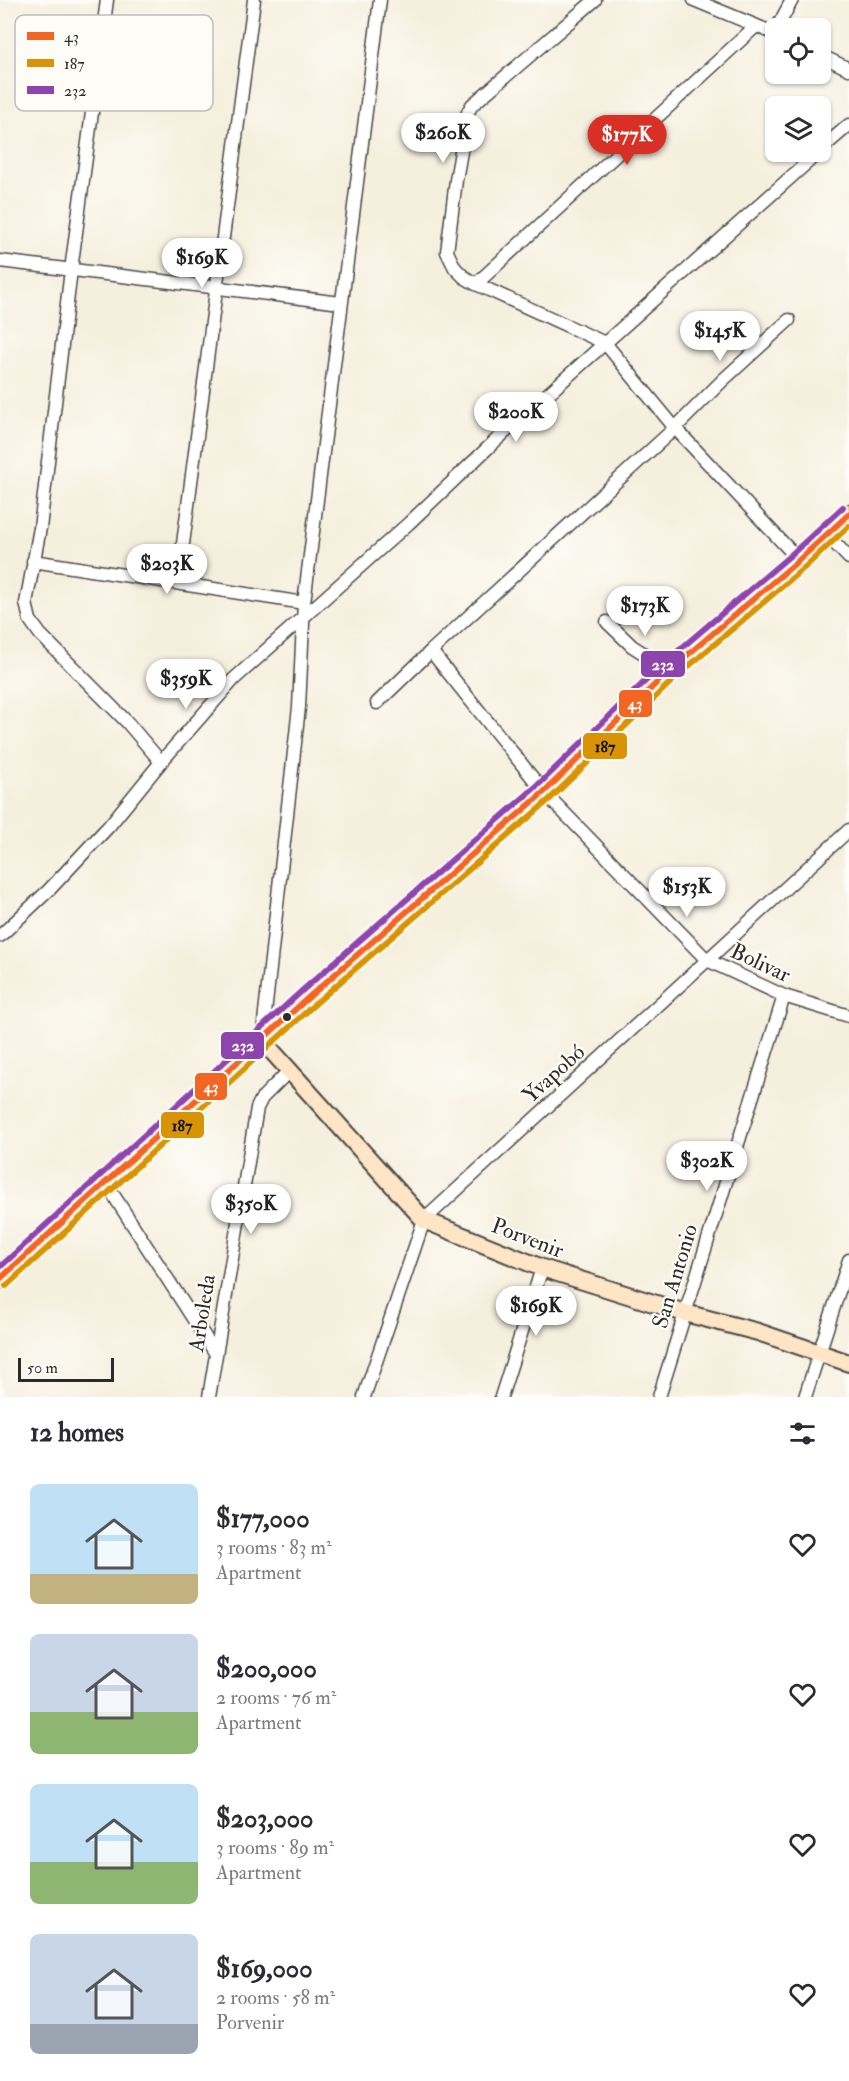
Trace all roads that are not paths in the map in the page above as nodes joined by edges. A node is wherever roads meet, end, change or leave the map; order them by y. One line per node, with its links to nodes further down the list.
1 (107, 0): 7 (street)
2 (254, 0): 20 (street)
3 (380, 0): 21 (street)
4 (595, 0): 19 (street)
5 (694, 0): 9 (street)
6 (792, 0): 8 (street)
7 (105, 15)
8 (783, 18)
9 (756, 26): 10 (street); 19 (street)
10 (765, 29)
11 (831, 60): 12 (street)
12 (849, 69)
13 (92, 111): 18 (street)
14 (849, 125): 15 (street)
15 (831, 141)
16 (808, 162): 23 (street)
17 (0, 261): 18 (street)
18 (71, 270): 20 (street); 29 (street)
19 (476, 284): 23 (street)
20 (217, 287): 21 (street); 30 (street)
21 (342, 303): 31 (street)
22 (789, 320): 24 (street)
23 (605, 343): 24 (street); 32 (street)
24 (675, 428): 28 (street); 34 (street)
25 (849, 514): 26 (main road)
26 (827, 535): 27 (street); 28 (main road)
27 (849, 558)
28 (799, 560): 35 (main road)
29 (33, 561): 30 (street); 37 (street)
30 (178, 582): 31 (street)
31 (304, 603): 32 (street)
32 (305, 617): 37 (street); 44 (street)
33 (607, 622): 35 (street)
34 (431, 651): 36 (street); 38 (street, Bolivar)
35 (670, 670): 38 (main road)
36 (377, 703)
37 (161, 762): 40 (street)
38 (544, 792): 41 (street, Bolivar); 44 (main road)
39 (849, 830): 41 (street, Yvapobó)
40 (0, 936)
41 (707, 960): 42 (street, Bolivar); 47 (street, Yvapobó)
42 (784, 996): 43 (street, Bolivar); 51 (street, San Antonio)
43 (849, 1016)
44 (261, 1040): 45 (street, Porvenir); 46 (main road)
45 (289, 1071): 47 (street, Porvenir); 53 (street, Arboleda)
46 (105, 1182): 50 (main road); 53 (street)
47 (424, 1220): 49 (street, Porvenir); 56 (street, Yvapobó)
48 (849, 1260): 52 (street)
49 (542, 1268): 51 (street, Porvenir); 57 (street)
50 (0, 1279)
51 (685, 1312): 52 (street, Porvenir); 58 (street, San Antonio)
52 (819, 1353): 54 (street, Porvenir); 59 (street)
53 (216, 1354): 55 (street, Arboleda)
54 (849, 1363)
55 (209, 1397)
56 (363, 1397)
57 (501, 1397)
58 (659, 1397)
59 (805, 1397)

